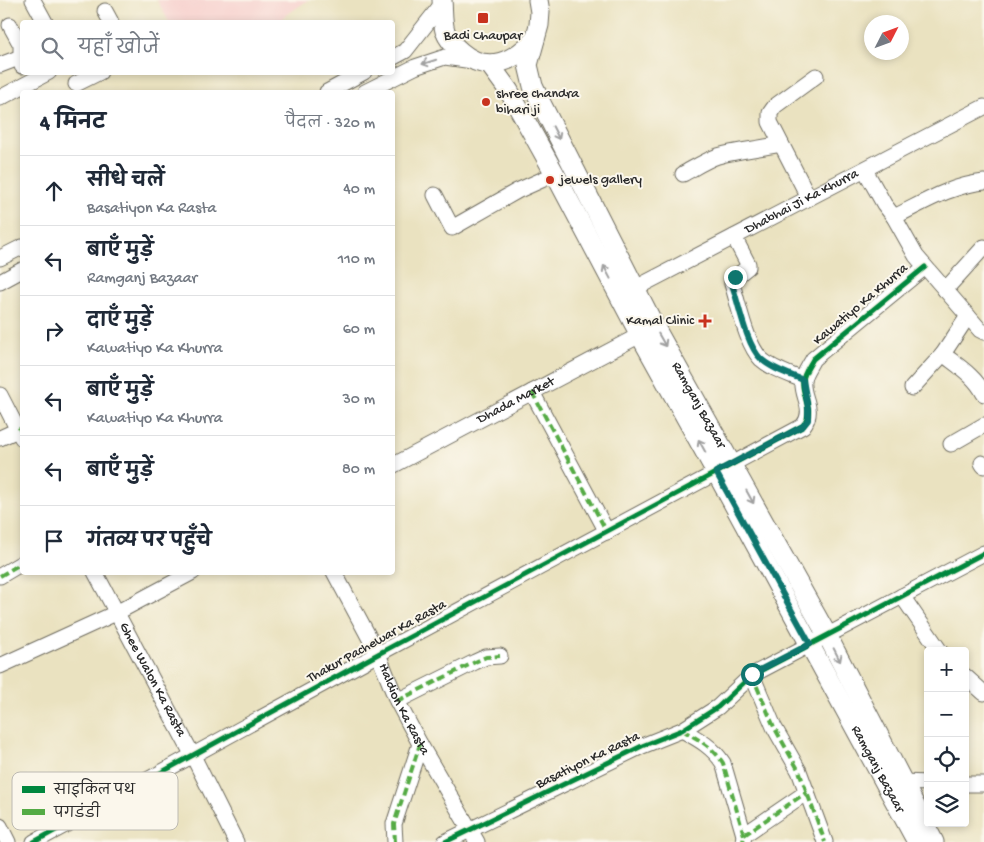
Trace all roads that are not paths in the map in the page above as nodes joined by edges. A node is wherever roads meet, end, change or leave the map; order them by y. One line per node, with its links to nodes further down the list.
1 (33, 0): 4 (street)
2 (538, 0): 6 (main road, Ramganj Bazaar)
3 (443, 2): 9 (street); 10 (main road)
4 (44, 20)
5 (10, 25): 7 (street)
6 (535, 39): 10 (main road); 37 (main road, Ramganj Bazaar, one-way to 37)
7 (20, 48)
8 (20, 54): 11 (street)
9 (395, 56)
10 (483, 63): 18 (street, one-way to 18); 23 (main road, Ramganj Bazaar)
11 (0, 65)
12 (93, 75): 16 (street)
13 (358, 75): 17 (street)
14 (816, 76): 21 (street)
15 (28, 77): 19 (street)
16 (76, 83)
17 (331, 90)
18 (369, 90)
19 (0, 98)
20 (984, 107): 22 (street, Dhabhai Ji Ka Khurra)
21 (780, 144): 24 (street); 27 (street)
22 (864, 170): 27 (street, Dhabhai Ji Ka Khurra); 28 (street)
23 (555, 174): 26 (street); 37 (main road, Ramganj Bazaar, one-way to 23)
24 (683, 174)
25 (984, 182): 28 (street)
26 (435, 195)
27 (809, 198): 29 (street, Dhabhai Ji Ka Khurra)
28 (894, 218): 33 (street)
29 (734, 237): 37 (street, Dhabhai Ji Ka Khurra); 42 (street)
30 (984, 247): 36 (street)
31 (20, 248): 32 (street)
32 (0, 258)
33 (925, 267): 36 (street); 42 (street, Kawatiyo Ka Khurra)
34 (20, 271): 35 (street)
35 (0, 282)
36 (945, 290): 38 (street)
37 (627, 293): 40 (main road, Ramganj Bazaar); 53 (main road, Ramganj Bazaar, one-way to 53)
38 (968, 316): 39 (street); 41 (street)
39 (984, 332)
40 (640, 335): 44 (street, Dhada Market); 53 (main road, Ramganj Bazaar, one-way to 40)
41 (943, 354): 43 (street); 45 (street)
42 (803, 380): 53 (street)
43 (912, 388)
44 (532, 392): 52 (street, Dhada Market); 54 (street)
45 (984, 394)
46 (0, 395): 48 (street)
47 (984, 425): 51 (street)
48 (20, 430)
49 (20, 432): 50 (street)
50 (0, 438)
51 (951, 444)
52 (395, 464)
53 (724, 468): 54 (street, Thakur Pachewar Ka Rasta); 63 (main road, Ramganj Bazaar)
54 (607, 532): 65 (street, Thakur Pachewar Ka Rasta)
55 (984, 553): 61 (street, Basatiyon Ka Rasta)
56 (20, 564): 60 (street)
57 (97, 575): 62 (street, Ghee Walon Ka Rasta)
58 (187, 575): 62 (street)
59 (336, 575): 65 (street, Haldion Ka Rasta)
60 (0, 576)
61 (902, 596): 63 (street, Basatiyon Ka Rasta); 64 (street)
62 (116, 613): 67 (street); 74 (street, Ghee Walon Ka Rasta)
63 (818, 640): 68 (street, Basatiyon Ka Rasta); 76 (main road, Ramganj Bazaar, one-way to 76); 91 (main road, Ramganj Bazaar)
64 (937, 647)
65 (378, 654): 71 (street, Haldion Ka Rasta); 74 (street, Thakur Pachewar Ka Rasta)
66 (500, 656): 71 (street)
67 (0, 666)
68 (752, 674): 72 (street, Basatiyon Ka Rasta); 80 (street)
69 (969, 680): 70 (street)
70 (984, 693)
71 (397, 701): 73 (street, Haldion Ka Rasta)
72 (682, 730): 83 (street, Basatiyon Ka Rasta); 84 (street)
73 (420, 744): 83 (street, Haldion Ka Rasta); 88 (street)
74 (193, 756): 75 (street, Thakur Pachewar Ka Rasta); 87 (street, Ghee Walon Ka Rasta)
75 (163, 772)
76 (903, 782): 77 (street); 92 (main road, Ramganj Bazaar)
77 (924, 783)
78 (969, 784): 79 (street)
79 (984, 784)
80 (807, 792): 84 (street); 90 (street)
81 (0, 826): 85 (street)
82 (56, 830): 86 (street, Thakur Pachewar Ka Rasta)
83 (474, 836): 89 (street, Basatiyon Ka Rasta)
84 (744, 838)
85 (8, 842)
86 (34, 842)
87 (236, 842)
88 (395, 842)
89 (445, 842)
90 (825, 842)
91 (917, 842)
92 (934, 842)

